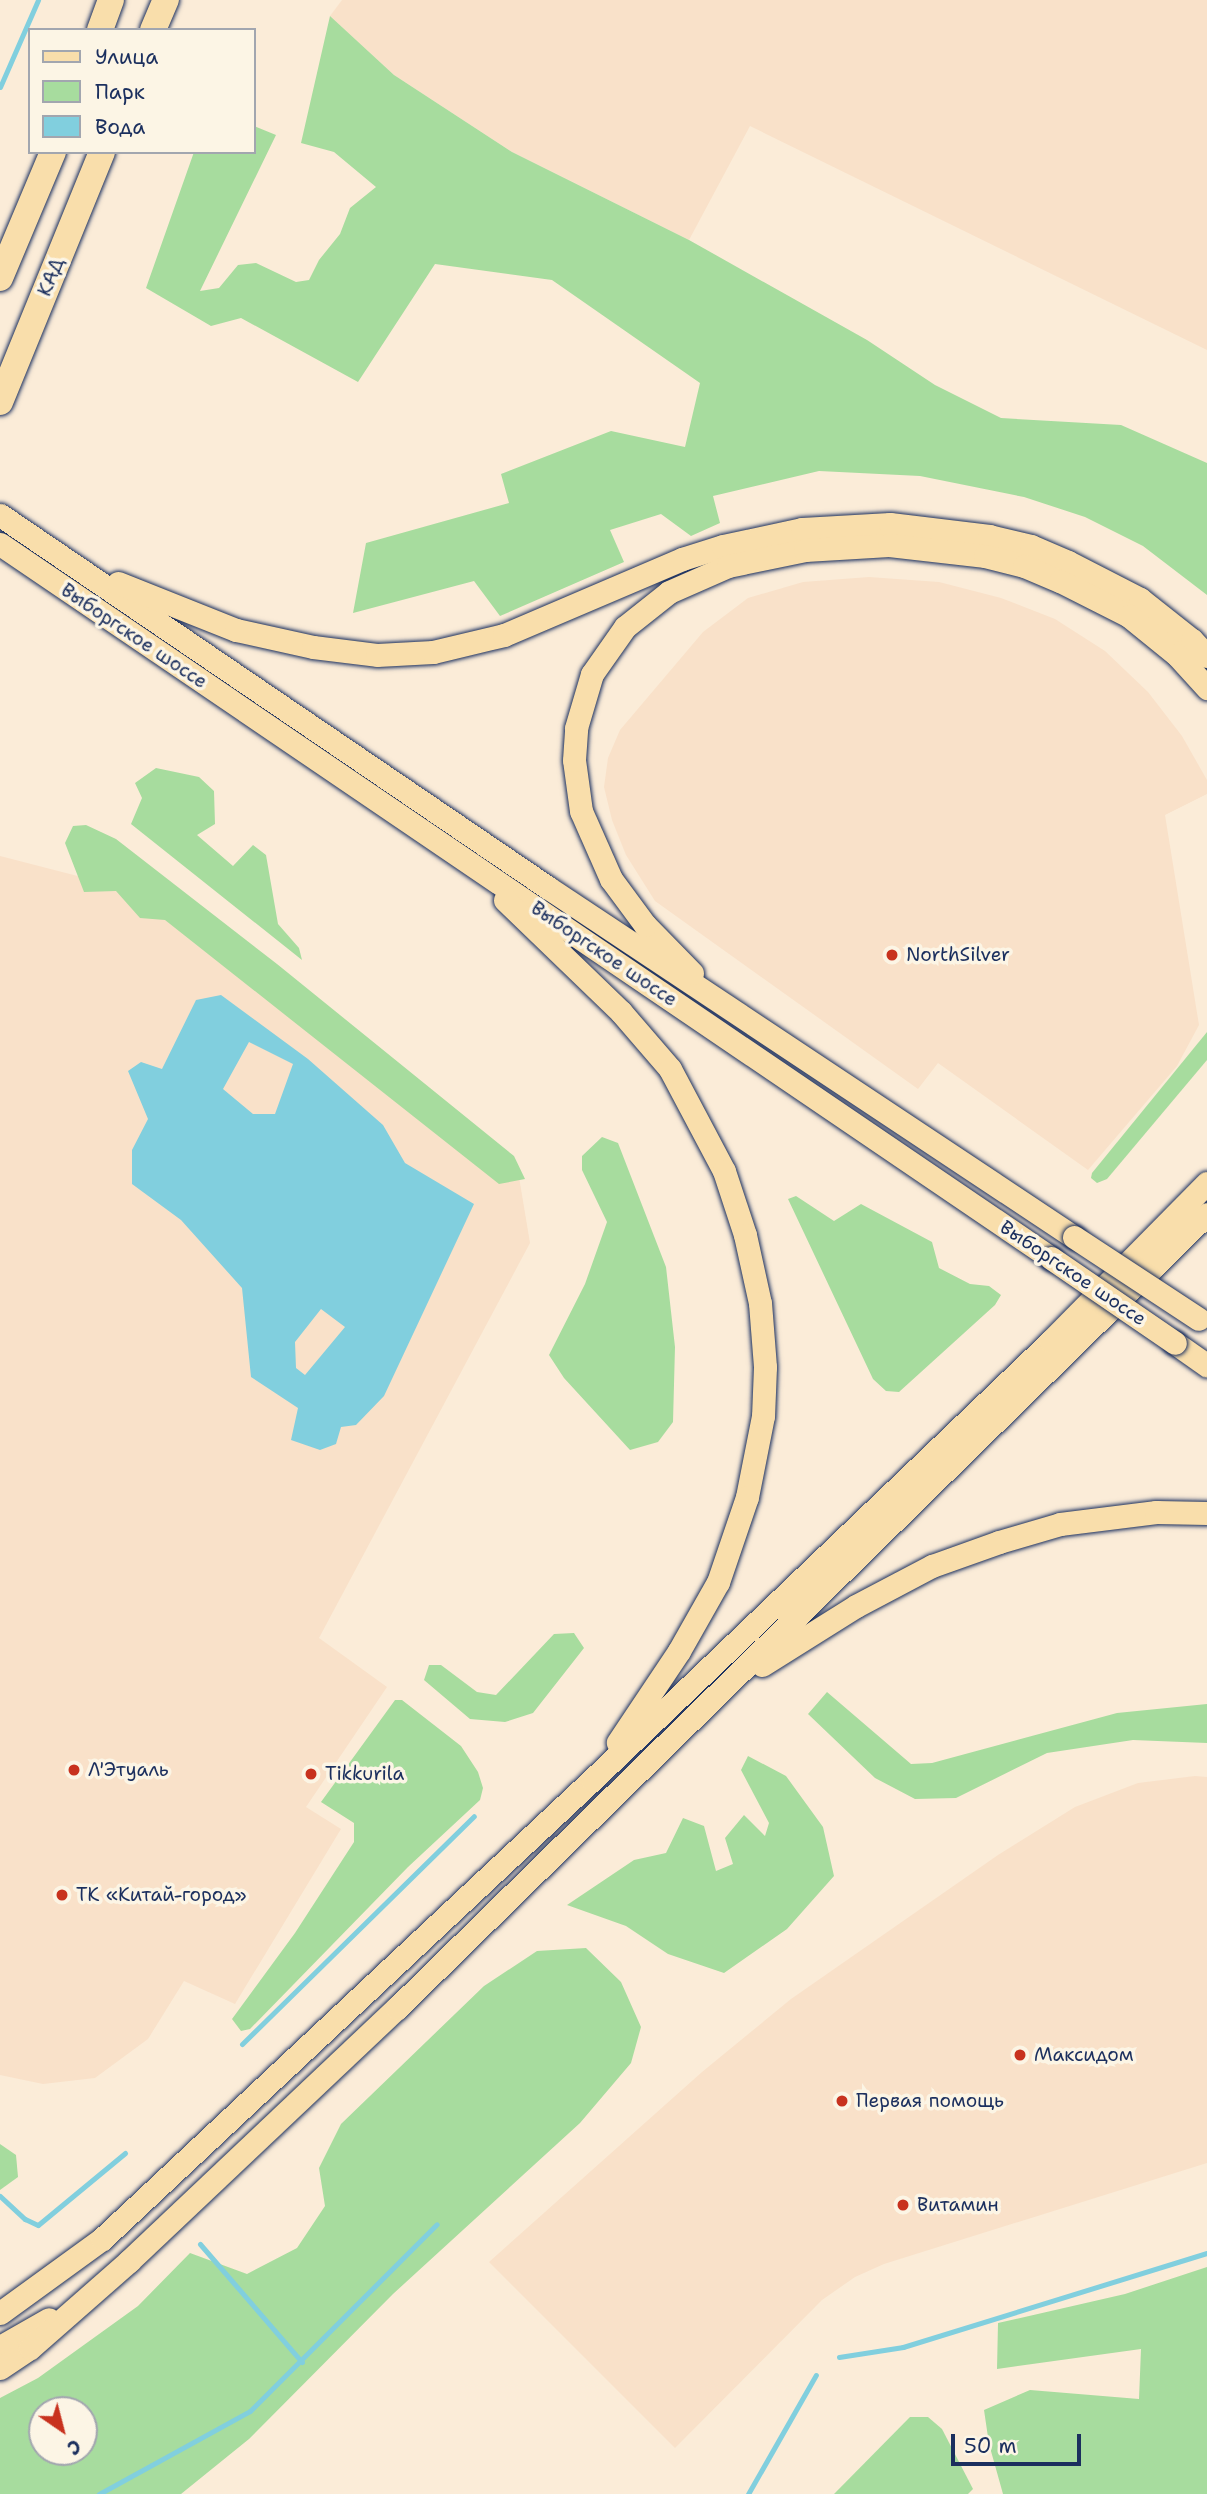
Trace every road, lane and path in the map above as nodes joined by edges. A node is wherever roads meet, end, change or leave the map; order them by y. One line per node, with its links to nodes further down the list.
1 (111, 0): 3 (highway)
2 (166, 0): 4 (highway)
3 (101, 28)
4 (154, 28)
5 (52, 154): 7 (highway)
6 (102, 154): 8 (highway, КАД)
7 (0, 278)
8 (0, 402)
9 (0, 515): 11 (main road, Выборгское шоссе)
10 (8, 550): 14 (main road, Выборгское шоссе)
11 (82, 570): 12 (main road); 15 (main road, Выборгское шоссе)
12 (1207, 656)
13 (1207, 688): 15 (main road)
14 (455, 853): 19 (main road, Выборгское шоссе, bridge); 22 (main road)
15 (723, 1006): 18 (main road, Выборгское шоссе, bridge)
16 (1207, 1183): 22 (main road)
17 (1207, 1214): 21 (main road)
18 (1203, 1322)
19 (1207, 1365)
20 (1207, 1513): 21 (main road)
21 (724, 1689): 23 (main road)
22 (592, 1780): 24 (main road)
23 (82, 2300): 25 (main road); 26 (main road)
24 (0, 2313)
25 (0, 2347)
26 (0, 2368)

